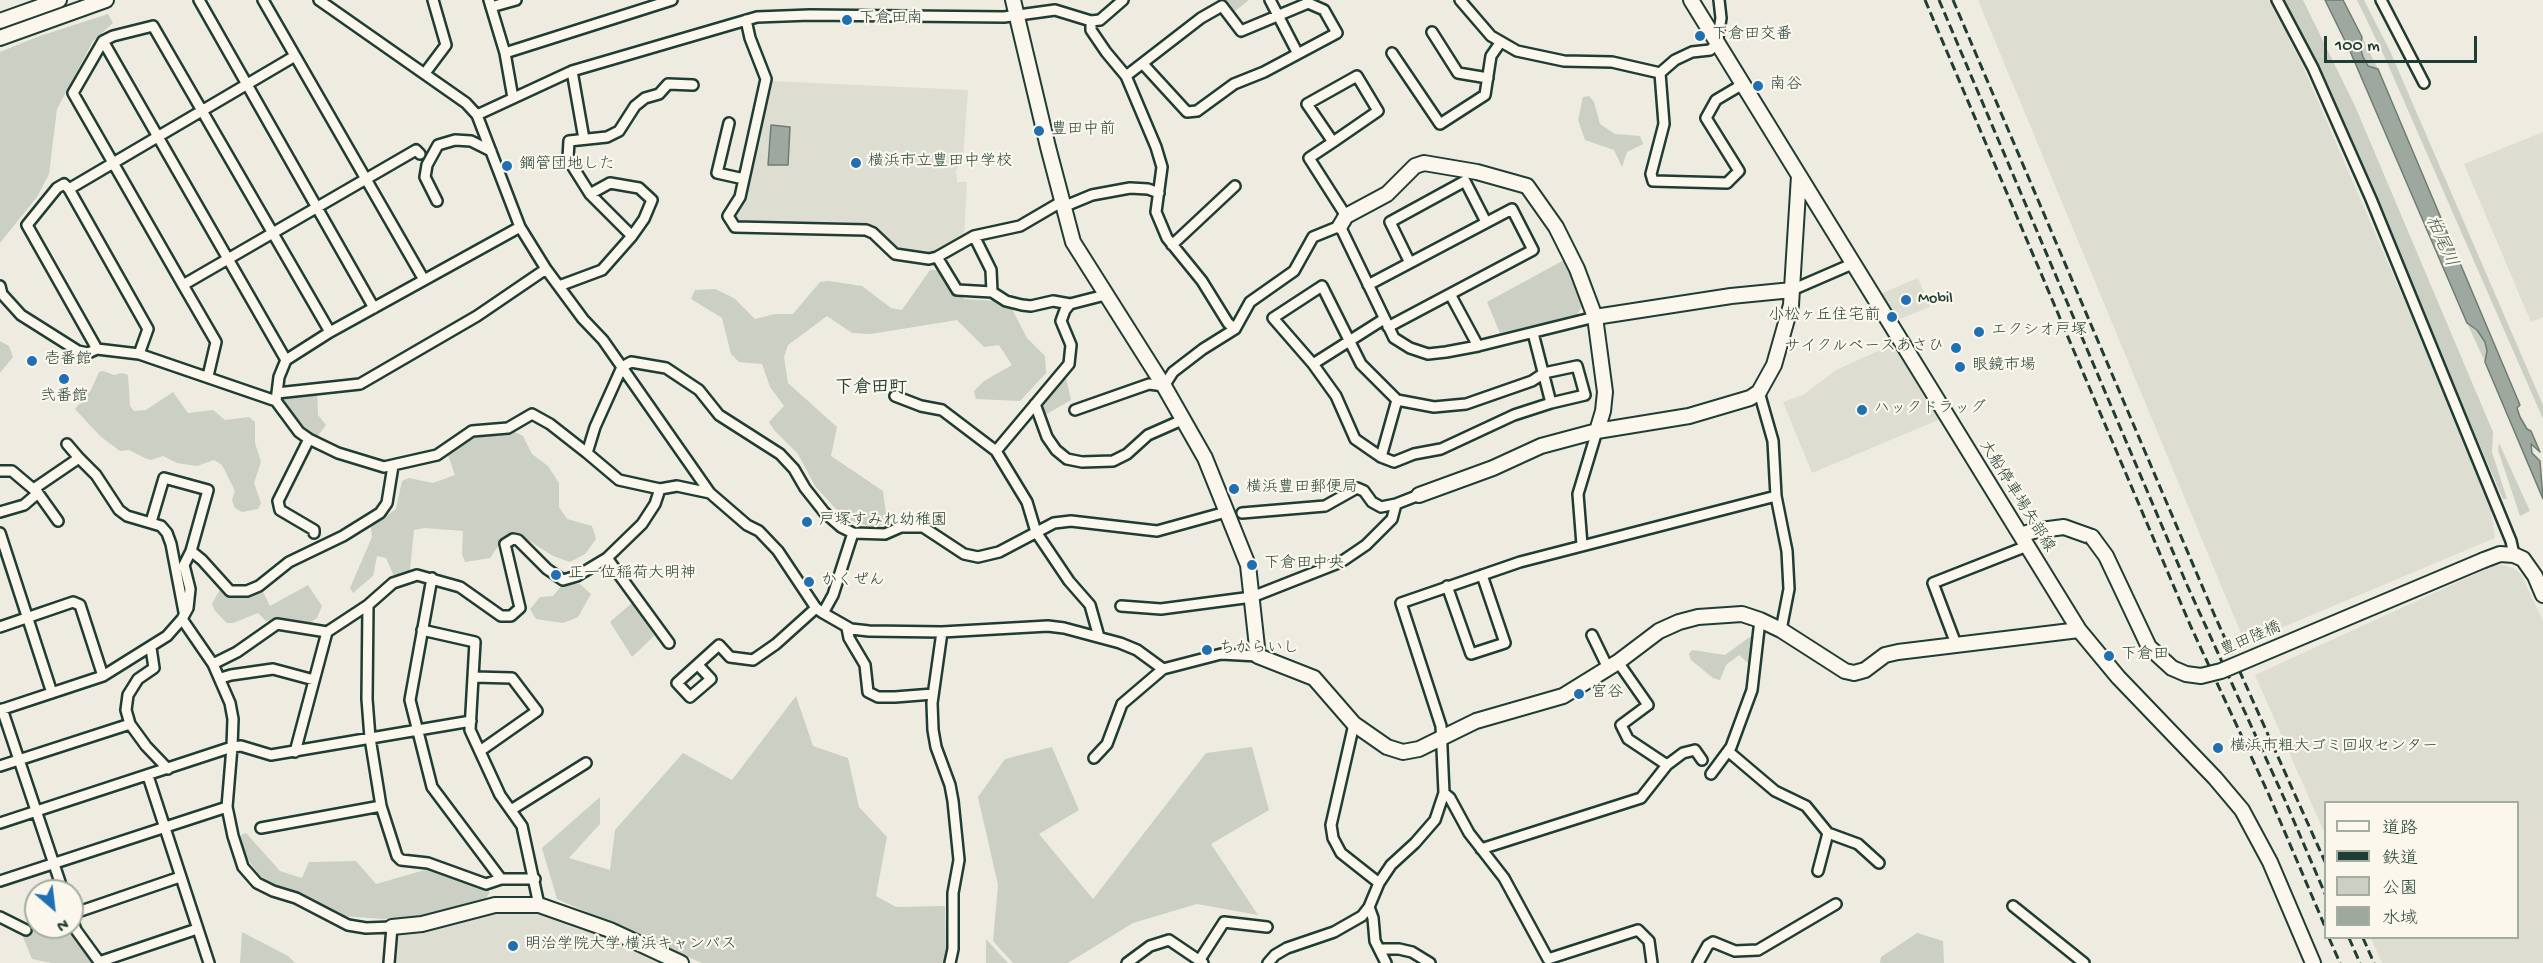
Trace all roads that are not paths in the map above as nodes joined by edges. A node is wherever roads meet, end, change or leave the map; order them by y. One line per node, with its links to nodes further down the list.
1 (59, 0): 24 (street)
2 (105, 0): 27 (street)
3 (199, 0): 43 (street)
4 (263, 0): 34 (street)
5 (319, 0): 37 (street)
6 (433, 0): 37 (street)
7 (516, 0): 18 (street)
8 (633, 0): 20 (street)
9 (672, 0): 20 (street)
10 (1123, 0): 25 (street)
11 (1270, 0): 22 (street)
12 (1460, 0): 21 (street)
13 (1475, 0): 21 (street)
14 (1691, 0): 30 (street, 大船停車場矢部線)
15 (1719, 0): 30 (street)
16 (2277, 0): 138 (street)
17 (2381, 0): 41 (street)
18 (490, 4): 31 (street)
19 (1015, 7): 23 (street); 25 (street); 63 (street)
20 (637, 11): 31 (street)
21 (1469, 11): 29 (street)
22 (1277, 15): 33 (street); 33 (street); 35 (street)
23 (746, 20): 36 (street); 57 (street)
24 (0, 21)
25 (1091, 21): 39 (street)
26 (1432, 32): 40 (street)
27 (1, 34)
28 (103, 41): 46 (street); 49 (street); 54 (street)
29 (1500, 43): 38 (street); 40 (street)
30 (1717, 44): 38 (street); 42 (street, 大船停車場矢部線)
31 (505, 53): 45 (street)
32 (1392, 53): 40 (street)
33 (1298, 54): 35 (street)
34 (295, 56): 43 (street); 56 (street)
35 (1143, 64): 39 (street)
36 (572, 71): 45 (street); 50 (street)
37 (425, 73): 47 (street)
38 (1660, 73): 42 (street)
39 (1126, 76): 60 (street)
40 (1488, 78)
41 (2424, 83)
42 (1743, 84): 55 (street, 大船停車場矢部線)
43 (247, 85): 46 (street); 64 (street)
44 (693, 85): 50 (street)
45 (513, 98): 47 (street)
46 (202, 111): 49 (street); 68 (street)
47 (477, 115): 52 (street)
48 (729, 123): 57 (street)
49 (158, 136): 54 (street); 73 (street)
50 (584, 139): 61 (street)
51 (1333, 142): 51 (street); 65 (street)
52 (491, 151): 62 (street); 67 (street)
53 (420, 154): 56 (street)
54 (113, 162): 59 (street); 78 (street)
55 (1799, 176): 75 (street, 大船停車場矢部線); 82 (street)
56 (366, 179): 64 (street); 77 (street)
57 (744, 179): 72 (street)
58 (1235, 186): 71 (street)
59 (69, 189): 95 (street); 96 (street)
60 (1160, 193): 63 (street); 71 (street)
61 (590, 194): 69 (street); 69 (street)
62 (436, 201)
63 (1062, 204): 70 (street); 84 (street)
64 (318, 209): 68 (street); 87 (street)
65 (1343, 221): 79 (street); 88 (street); 90 (street)
66 (1486, 222): 74 (street); 74 (street); 85 (street)
67 (520, 227): 76 (street); 77 (street)
68 (274, 234): 73 (street); 91 (street)
69 (632, 236): 81 (street)
70 (974, 236): 72 (street); 83 (street)
71 (1172, 245): 90 (street)
72 (937, 257): 83 (street)
73 (228, 260): 78 (street); 97 (street)
74 (1410, 263): 79 (street)
75 (1852, 264): 82 (street); 135 (street, 大船停車場矢部線)
76 (546, 269): 81 (street); 105 (street)
77 (424, 280): 87 (street)
78 (183, 285): 101 (street)
79 (1368, 285): 89 (street)
80 (0, 286): 95 (street)
81 (559, 286): 99 (street)
82 (1792, 290): 88 (street); 103 (street)
83 (992, 292): 86 (street)
84 (1106, 294): 86 (street); 102 (street)
85 (1450, 294): 89 (street); 94 (street)
86 (1070, 304): 108 (street)
87 (374, 308): 91 (street)
88 (1595, 316): 92 (street); 111 (street)
89 (1386, 323): 93 (street); 94 (street)
90 (1235, 329): 102 (street)
91 (330, 332): 97 (street)
92 (1533, 333): 94 (street); 100 (street)
93 (1348, 341): 98 (street); 98 (street); 106 (street)
94 (1478, 346)
95 (97, 349): 96 (street)
96 (140, 354): 101 (street)
97 (286, 360): 105 (street)
98 (1313, 364): 116 (street)
99 (622, 367): 115 (street); 122 (street); 134 (street)
100 (1544, 373): 106 (street); 107 (street); 107 (street)
101 (208, 376): 105 (street)
102 (1164, 386): 109 (street); 110 (street)
103 (1759, 392): 111 (street); 124 (street)
104 (895, 396): 114 (street)
105 (277, 397): 112 (street)
106 (1397, 400): 116 (street)
107 (1551, 403): 116 (street)
108 (1035, 404): 110 (street); 114 (street)
109 (1075, 410)
110 (1182, 420): 127 (street)
111 (1597, 431): 123 (street); 136 (street)
112 (309, 440): 118 (street); 133 (street)
113 (67, 444): 117 (street)
114 (996, 451): 131 (street)
115 (587, 453): 118 (street); 120 (street)
116 (1381, 457)
117 (79, 458): 121 (street); 130 (street)
118 (393, 466): 137 (street)
119 (0, 471): 121 (street)
120 (660, 489): 122 (street); 139 (street)
121 (36, 491): 126 (street); 129 (street)
122 (710, 493): 149 (street)
123 (1419, 495): 125 (street)
124 (1776, 496): 136 (street); 156 (street)
125 (1396, 504): 128 (street); 146 (street)
126 (0, 512)
127 (1226, 512): 131 (street); 146 (street)
128 (1242, 513)
129 (58, 522)
130 (151, 522): 137 (street); 150 (street)
131 (1036, 531): 134 (street); 161 (street)
132 (0, 533): 140 (street)
133 (314, 533)
134 (852, 533): 149 (street)
135 (2024, 540): 138 (street, 豊田陸橋, bridge); 157 (street, 大船停車場矢部線); 163 (street)
136 (1582, 545): 142 (street)
137 (191, 552): 150 (street)
138 (2514, 555): 145 (street)
139 (607, 558): 143 (street); 162 (street)
140 (11, 567): 141 (street); 151 (street)
141 (0, 570)
142 (1482, 574): 144 (street); 144 (street)
143 (432, 578): 147 (street); 155 (street)
144 (1447, 586): 181 (street)
145 (2543, 595)
146 (1252, 597): 148 (street); 165 (street)
147 (368, 605): 158 (street); 182 (street)
148 (1121, 606)
149 (819, 611): 154 (street); 167 (street)
150 (183, 617): 164 (street); 166 (street)
151 (27, 618): 153 (street); 170 (street); 174 (street)
152 (1760, 620): 156 (street); 168 (street); 186 (street)
153 (0, 627)
154 (847, 628): 159 (street); 175 (street)
155 (422, 630): 171 (street); 180 (street)
156 (1780, 630): 163 (street)
157 (2079, 630): 163 (street); 241 (street, 大船停車場矢部線)
158 (327, 632): 166 (street); 173 (street)
159 (942, 632): 161 (street); 175 (street)
160 (1592, 635): 168 (street)
161 (1099, 637): 169 (street)
162 (669, 643)
163 (1956, 644)
164 (151, 648): 170 (street); 178 (street)
165 (1258, 656): 169 (street); 179 (street)
166 (213, 664): 172 (street)
167 (698, 665)
168 (1613, 665): 181 (street); 191 (street)
169 (1163, 669): 187 (street)
170 (103, 676): 174 (street)
171 (474, 676): 177 (street); 184 (street)
172 (221, 678): 173 (street); 183 (street)
173 (314, 680): 185 (street)
174 (52, 693): 176 (street)
175 (933, 694): 233 (street)
176 (1, 709): 188 (street)
177 (471, 721): 180 (street); 184 (street)
178 (130, 724): 188 (street); 193 (street)
179 (1354, 724): 181 (street); 214 (street)
180 (418, 730): 182 (street); 211 (street)
181 (1442, 736): 196 (street)
182 (370, 738): 185 (street); 197 (street)
183 (232, 747): 185 (street); 193 (street); 198 (street)
184 (480, 751): 199 (street)
185 (296, 752)
186 (1729, 752): 194 (street); 204 (street)
187 (1094, 758)
188 (21, 760): 192 (street); 200 (street)
189 (1702, 760): 191 (street)
190 (586, 763): 199 (street)
191 (1667, 765): 205 (street)
192 (0, 766)
193 (168, 769): 195 (street)
194 (1711, 774)
195 (148, 776): 200 (street); 202 (street)
196 (1444, 793): 205 (street); 214 (street)
197 (381, 806): 203 (street); 211 (street)
198 (227, 807): 202 (street); 221 (street)
199 (511, 810): 212 (street)
200 (38, 812): 201 (street); 207 (street)
201 (0, 824)
202 (164, 827): 207 (street); 209 (street)
203 (261, 828)
204 (1827, 833): 206 (street); 208 (street)
205 (1481, 849): 227 (street)
206 (1879, 863)
207 (55, 864): 210 (street); 213 (street)
208 (1818, 871)
209 (180, 878): 219 (street); 224 (street)
210 (59, 879)
211 (501, 879): 212 (street)
212 (535, 879): 216 (street)
213 (0, 881)
214 (1378, 883): 218 (street)
215 (1836, 904): 239 (street)
216 (539, 905): 221 (street); 232 (street)
217 (2013, 906): 240 (street)
218 (1369, 907): 226 (street); 235 (street)
219 (84, 910)
220 (0, 918): 223 (street)
221 (392, 927): 231 (street)
222 (1267, 927): 229 (street)
223 (24, 929)
224 (198, 929): 228 (street); 230 (street)
225 (83, 939): 228 (street)
226 (1380, 949): 236 (street); 237 (street)
227 (1549, 961): 238 (street)
228 (100, 962)
229 (1201, 962): 234 (street)
230 (209, 963)
231 (389, 963)
232 (681, 963)
233 (950, 963)
234 (1127, 963)
235 (1268, 963)
236 (1386, 963)
237 (1430, 963)
238 (1652, 963)
239 (1698, 963)
240 (2084, 963)
241 (2313, 963)

